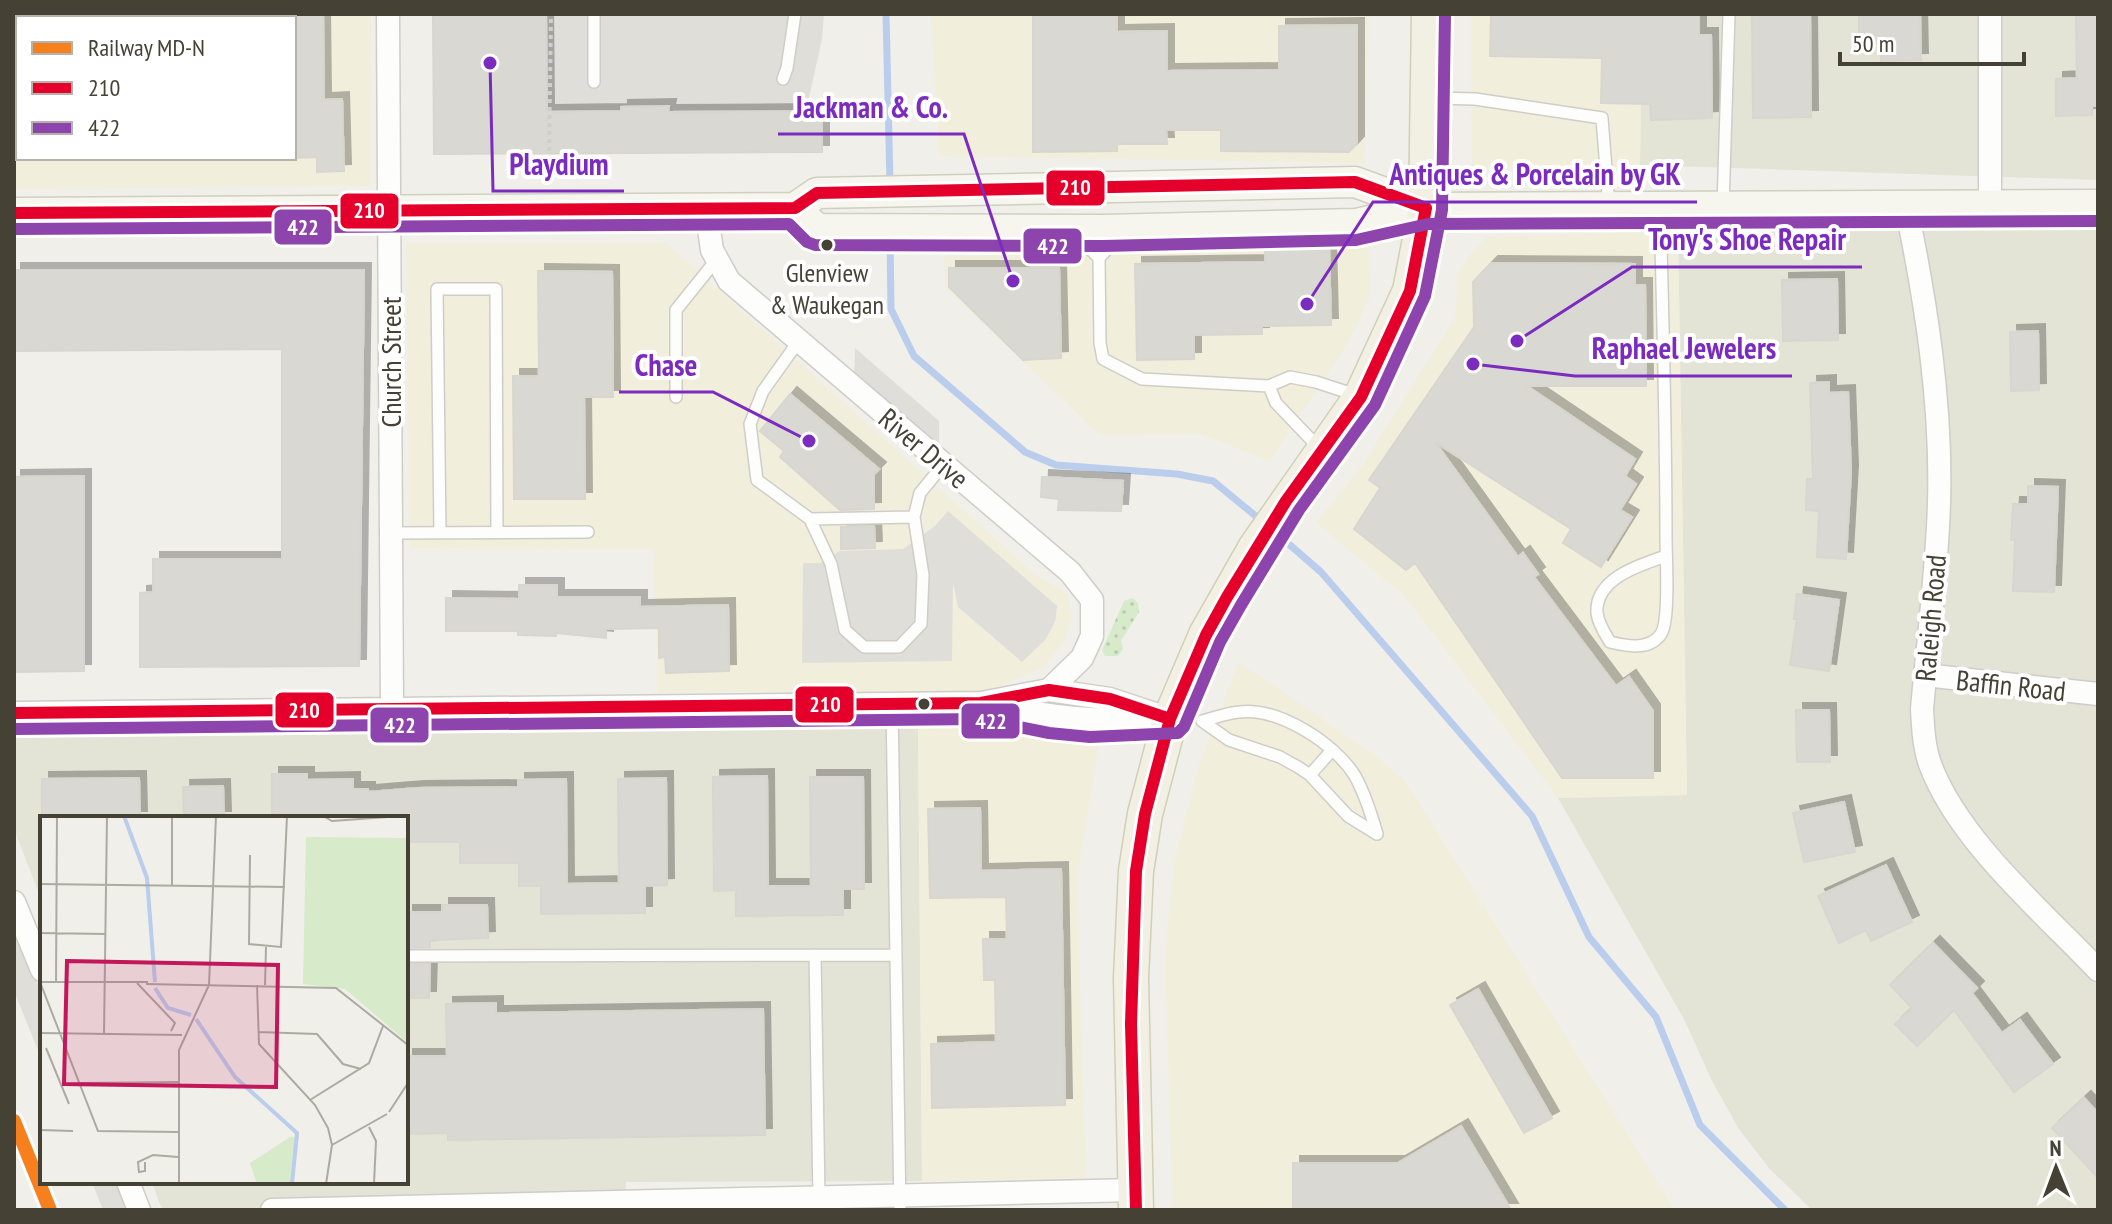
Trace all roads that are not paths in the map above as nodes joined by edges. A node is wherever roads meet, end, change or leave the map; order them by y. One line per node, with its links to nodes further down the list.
1 (388, 14): 18 (street, Church Street)
2 (594, 14): 8 (lane)
3 (795, 14): 7 (lane)
4 (1429, 14): 9 (main road)
5 (1729, 14): 14 (lane)
6 (1990, 14): 12 (street)
7 (783, 79)
8 (594, 82)
9 (1428, 98): 16 (main road); 17 (lane)
10 (2098, 205): 12 (main road)
11 (1906, 206): 12 (main road); 14 (main road); 37 (street, Raleigh Road)
12 (1990, 206)
13 (1660, 207): 14 (main road); 17 (main road); 36 (lane)
14 (1723, 207)
15 (795, 208): 16 (main road); 19 (main road); 21 (main road)
16 (1426, 208): 17 (main road); 21 (main road); 27 (main road)
17 (1609, 208)
18 (389, 209): 19 (main road); 20 (main road); 34 (street, Church Street)
19 (706, 209): 23 (street, River Drive)
20 (14, 213)
21 (1098, 230): 22 (lane); 22 (lane)
22 (1099, 258): 25 (lane)
23 (717, 259): 24 (street, River Drive); 26 (lane)
24 (798, 342): 29 (street, River Drive); 31 (lane)
25 (1269, 386): 27 (lane); 28 (lane)
26 (676, 397)
27 (1361, 397): 28 (main road)
28 (1323, 453): 44 (main road)
29 (943, 465): 30 (lane); 38 (street, River Drive)
30 (914, 517): 31 (lane); 31 (lane)
31 (810, 519)
32 (497, 532): 33 (lane); 35 (lane); 35 (lane)
33 (588, 532)
34 (391, 533): 35 (lane); 42 (street, Church Street)
35 (440, 533)
36 (1666, 556): 36 (lane)
37 (1925, 675): 39 (street, Baffin Road); 52 (street, Raleigh Road)
38 (1049, 690): 40 (street); 44 (street)
39 (2098, 694)
40 (981, 703): 41 (street); 44 (street)
41 (892, 704): 42 (street); 49 (lane)
42 (392, 710): 43 (street)
43 (14, 713)
44 (1170, 719): 54 (main road)
45 (1332, 750): 46 (lane); 46 (lane); 46 (lane)
46 (1310, 775)
47 (14, 902): 51 (street)
48 (815, 955): 49 (lane); 50 (lane); 55 (lane)
49 (896, 955): 56 (lane)
50 (408, 956)
51 (40, 965)
52 (2098, 970)
53 (129, 1184): 57 (street)
54 (1136, 1200): 56 (street)
55 (815, 1202): 56 (street); 58 (street)
56 (900, 1203)
57 (139, 1210)
58 (272, 1210)

